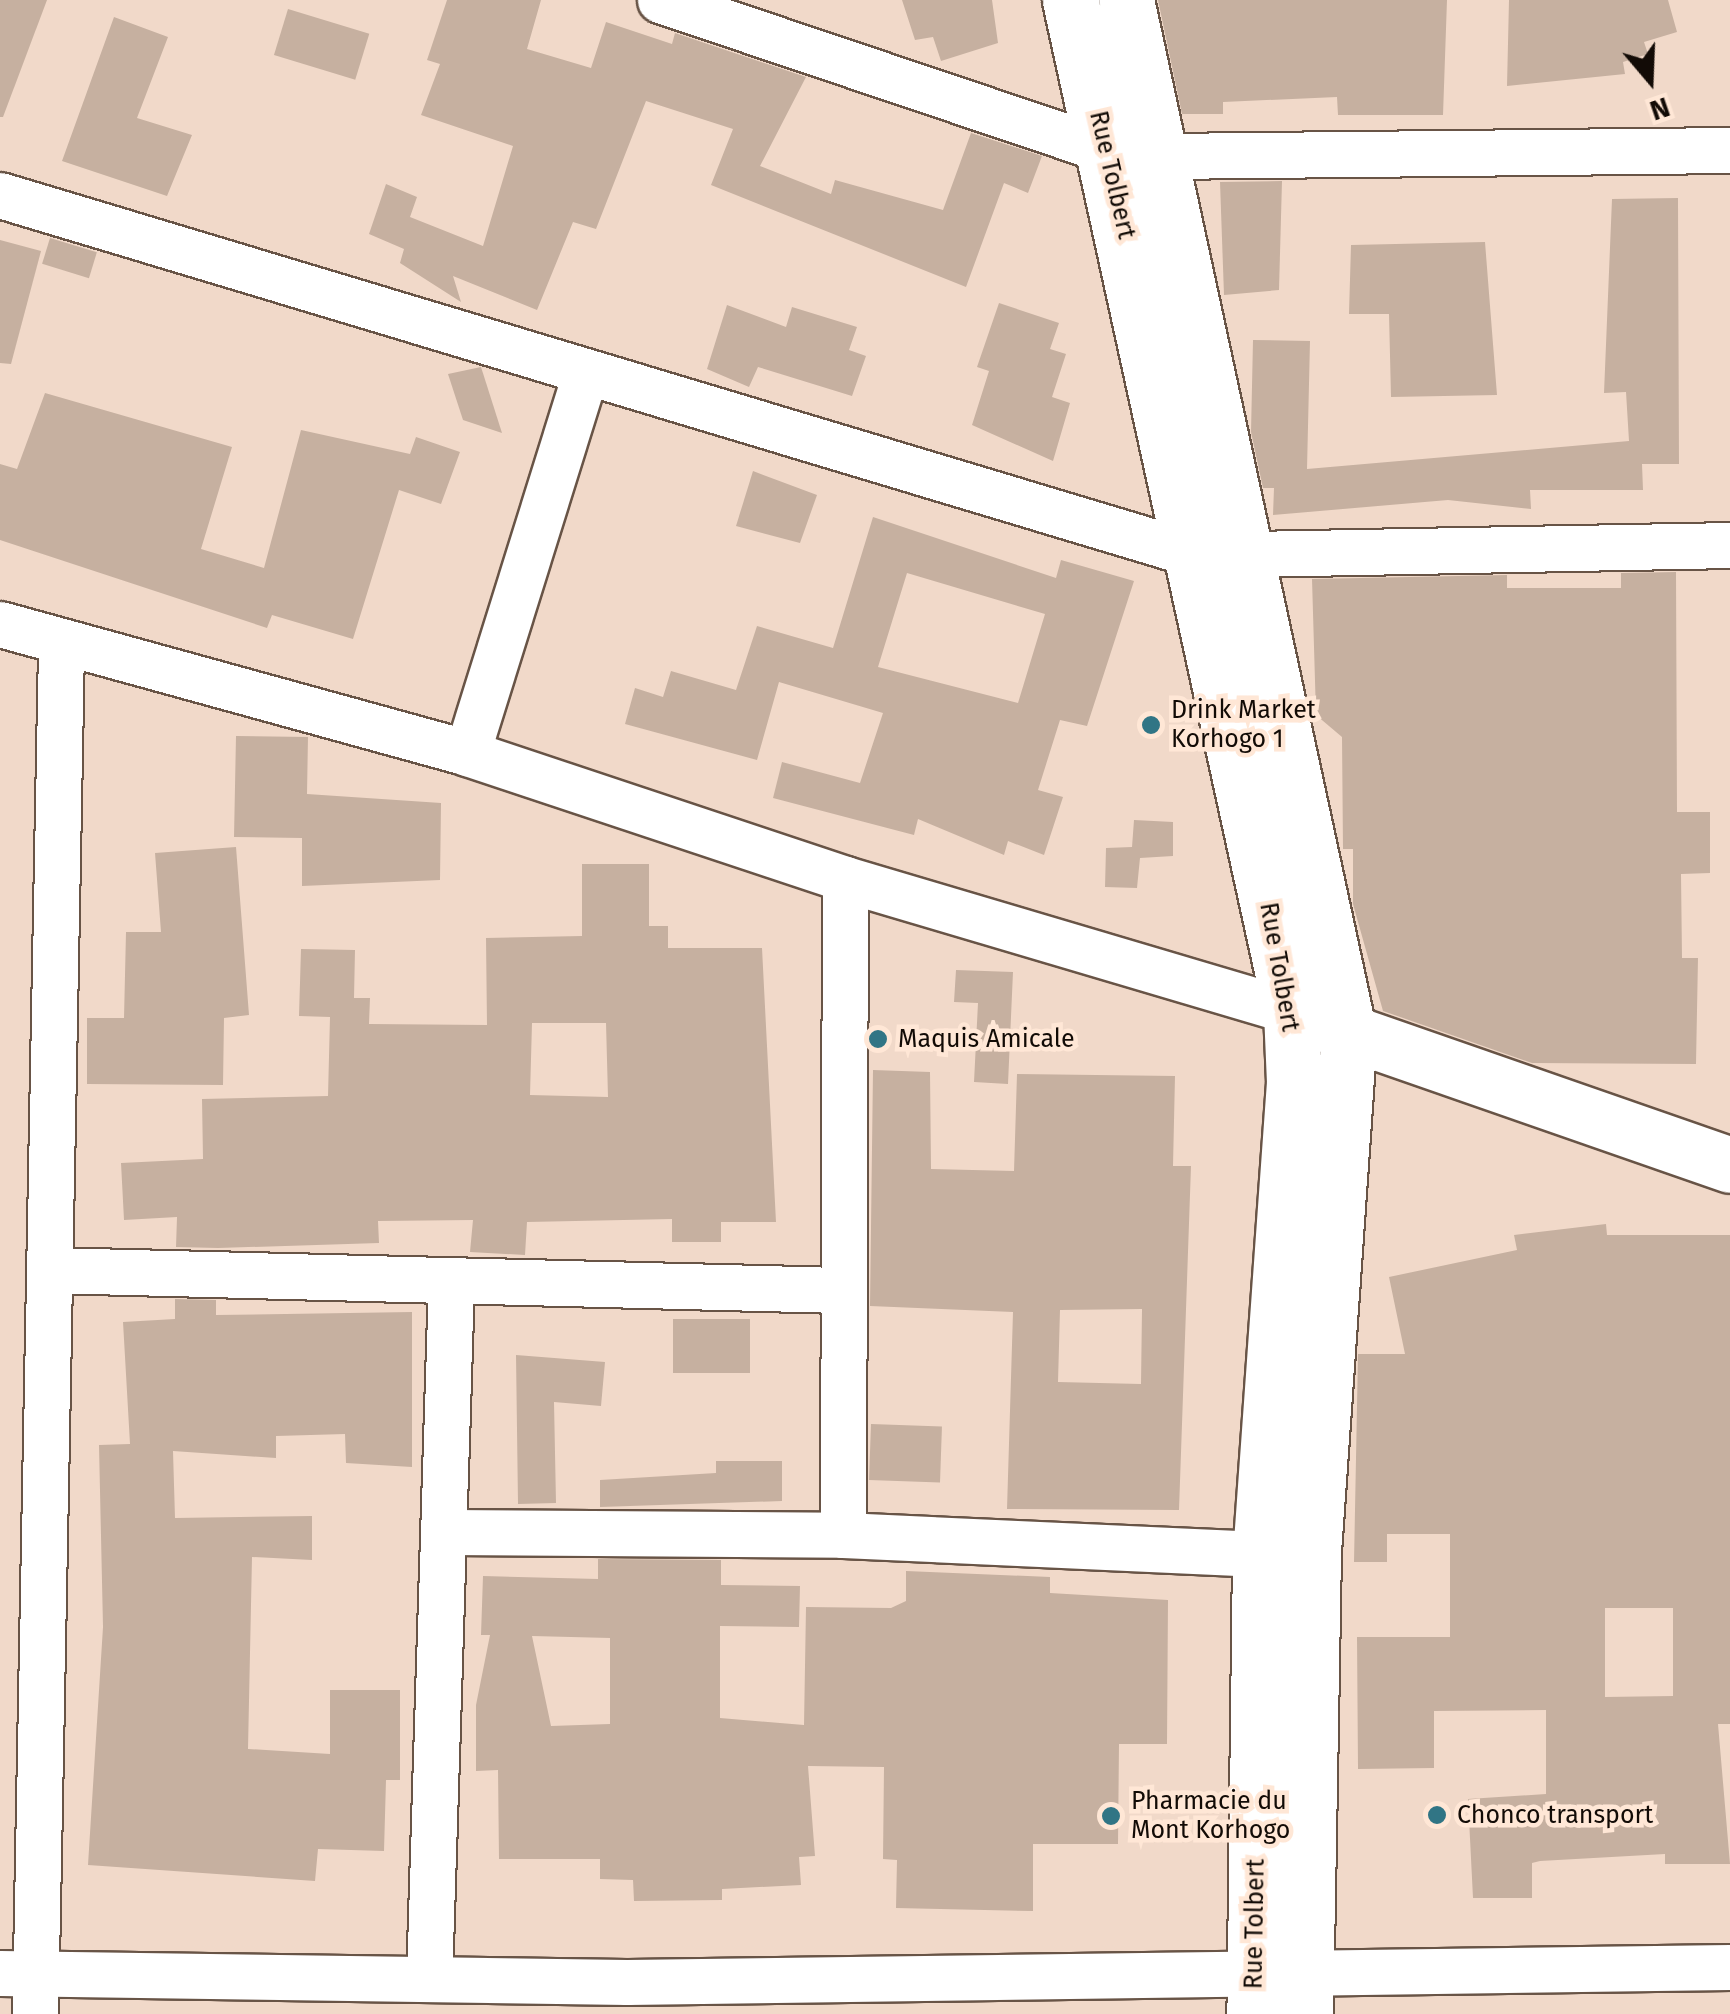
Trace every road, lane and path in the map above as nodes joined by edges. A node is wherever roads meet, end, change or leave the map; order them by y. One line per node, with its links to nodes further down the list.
1 (660, 0): 5 (street)
2 (1070, 0): 5 (street, Rue Tolbert)
3 (1126, 0): 6 (street, Rue Tolbert)
4 (1730, 150): 6 (street)
5 (1108, 151): 10 (street, Rue Tolbert)
6 (1162, 156): 10 (street, Rue Tolbert)
7 (0, 195): 8 (street)
8 (586, 372): 10 (street); 13 (street)
9 (1730, 545): 10 (street)
10 (1223, 555): 15 (street, Rue Tolbert); 16 (street, Rue Tolbert)
11 (0, 624): 12 (street)
12 (62, 646): 13 (street); 18 (street)
13 (466, 753): 14 (street)
14 (845, 879): 15 (street); 20 (street)
15 (1291, 1011): 16 (street); 23 (street, Rue Tolbert)
16 (1348, 1034): 17 (street); 28 (street, Rue Tolbert)
17 (1730, 1164)
18 (50, 1270): 19 (street); 26 (street)
19 (450, 1284): 20 (street); 21 (street)
20 (840, 1290): 22 (street)
21 (448, 1532): 22 (street); 25 (street)
22 (843, 1535): 23 (street)
23 (1260, 1554): 28 (street, Rue Tolbert)
24 (1730, 1966): 28 (street)
25 (430, 1980): 27 (street); 29 (street)
26 (24, 1987): 27 (street)
27 (171, 1995)
28 (1280, 1996): 29 (street)
29 (627, 1998)

